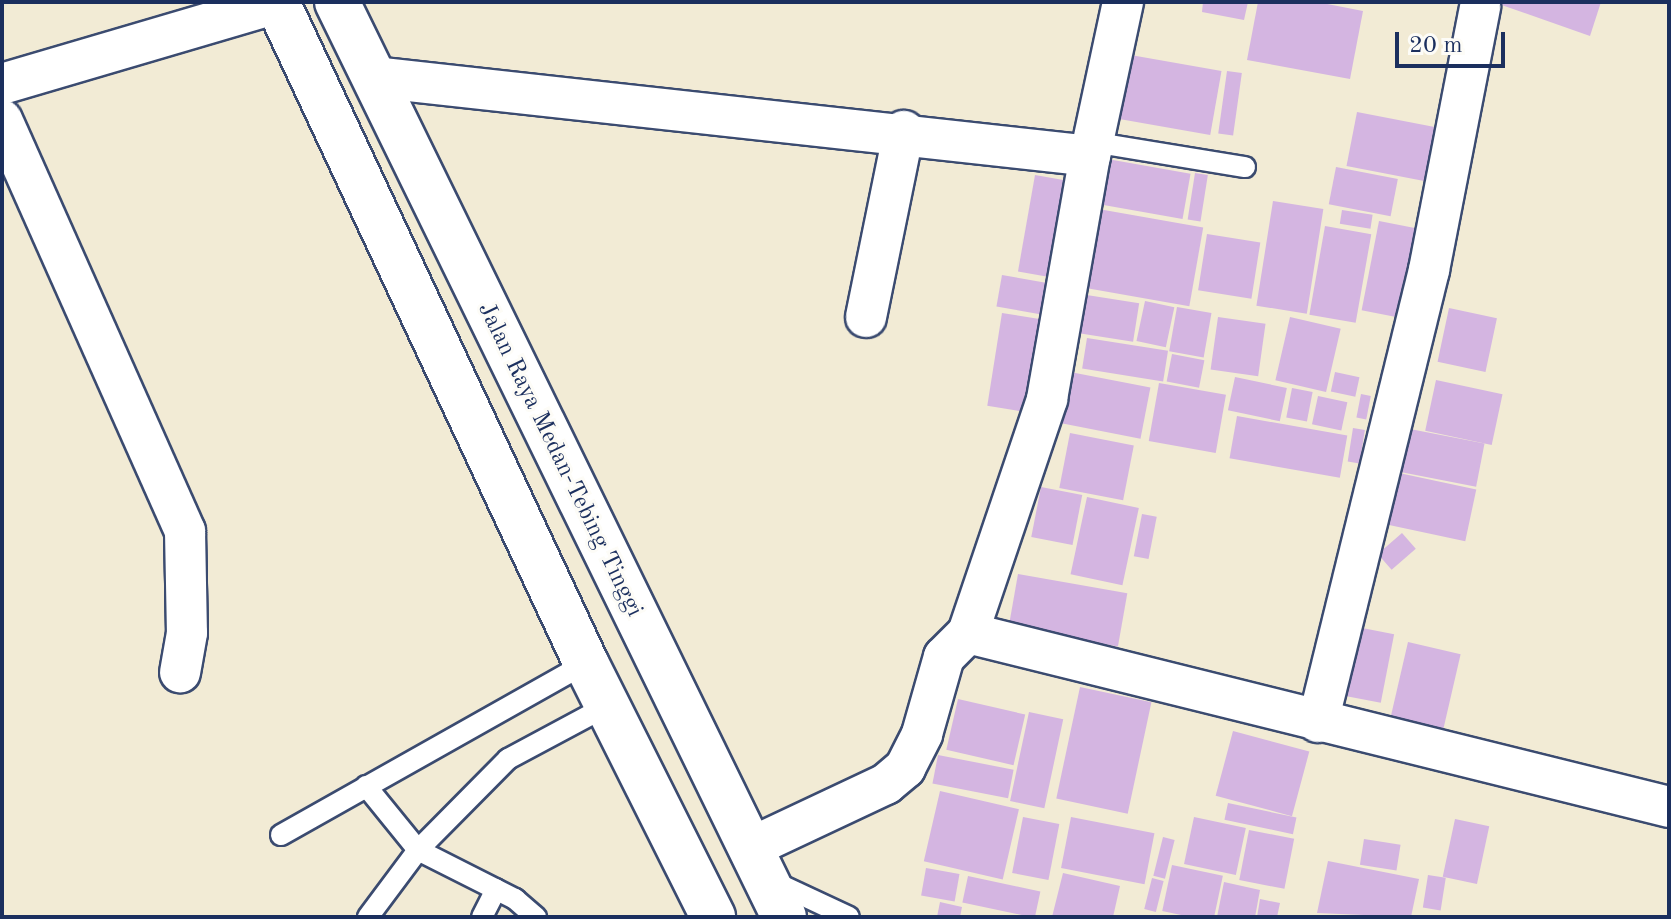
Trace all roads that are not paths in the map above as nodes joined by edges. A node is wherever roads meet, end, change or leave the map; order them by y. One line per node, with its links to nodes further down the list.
1 (277, 2): 6 (street); 15 (highway)
2 (337, 2): 5 (highway, Jalan Raya Medan-Tebing Tinggi)
3 (1123, 2): 9 (street)
4 (1480, 7): 16 (street)
5 (373, 77): 8 (street); 13 (highway, Jalan Raya Medan-Tebing Tinggi)
6 (2, 84)
7 (2, 120): 14 (street)
8 (904, 131): 9 (street); 11 (street)
9 (1091, 149): 10 (lane); 12 (street)
10 (1245, 167)
11 (866, 317)
12 (968, 633): 16 (street); 21 (street)
13 (653, 653): 15 (highway); 21 (highway, Jalan Raya Medan-Tebing Tinggi)
14 (180, 672)
15 (597, 684): 17 (lane); 20 (lane); 26 (highway)
16 (1318, 722): 18 (street)
17 (366, 786): 19 (lane); 20 (lane)
18 (1669, 807)
19 (281, 835)
20 (418, 850): 22 (lane); 23 (lane)
21 (759, 863): 27 (highway, Jalan Raya Medan-Tebing Tinggi); 28 (lane)
22 (496, 889): 24 (lane); 25 (lane)
23 (368, 917)
24 (482, 917)
25 (536, 917)
26 (713, 917)
27 (784, 917)
28 (849, 917)

